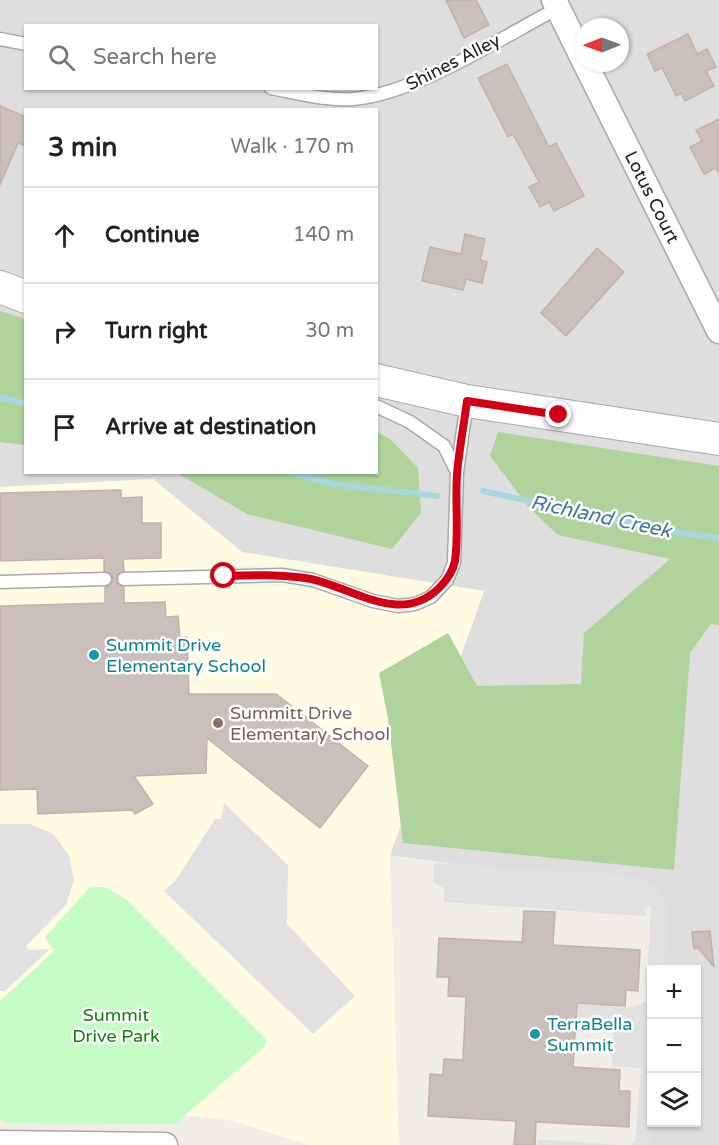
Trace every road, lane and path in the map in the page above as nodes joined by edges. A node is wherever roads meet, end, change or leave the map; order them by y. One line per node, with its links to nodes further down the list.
1 (556, 4): 3 (street, Lotus Court); 6 (lane, Shines Alley)
2 (0, 39): 4 (lane)
3 (575, 42)
4 (24, 44)
5 (590, 72): 9 (street, Lotus Court)
6 (282, 90)
7 (0, 287): 8 (street)
8 (24, 296)
9 (719, 331)
10 (378, 380): 11 (street)
11 (467, 401): 13 (street); 14 (lane)
12 (378, 407): 14 (lane)
13 (719, 440)
14 (457, 472): 16 (lane)
15 (105, 579): 17 (lane)
16 (124, 579)
17 (0, 582)
18 (0, 1143): 19 (street)
19 (165, 1145)

